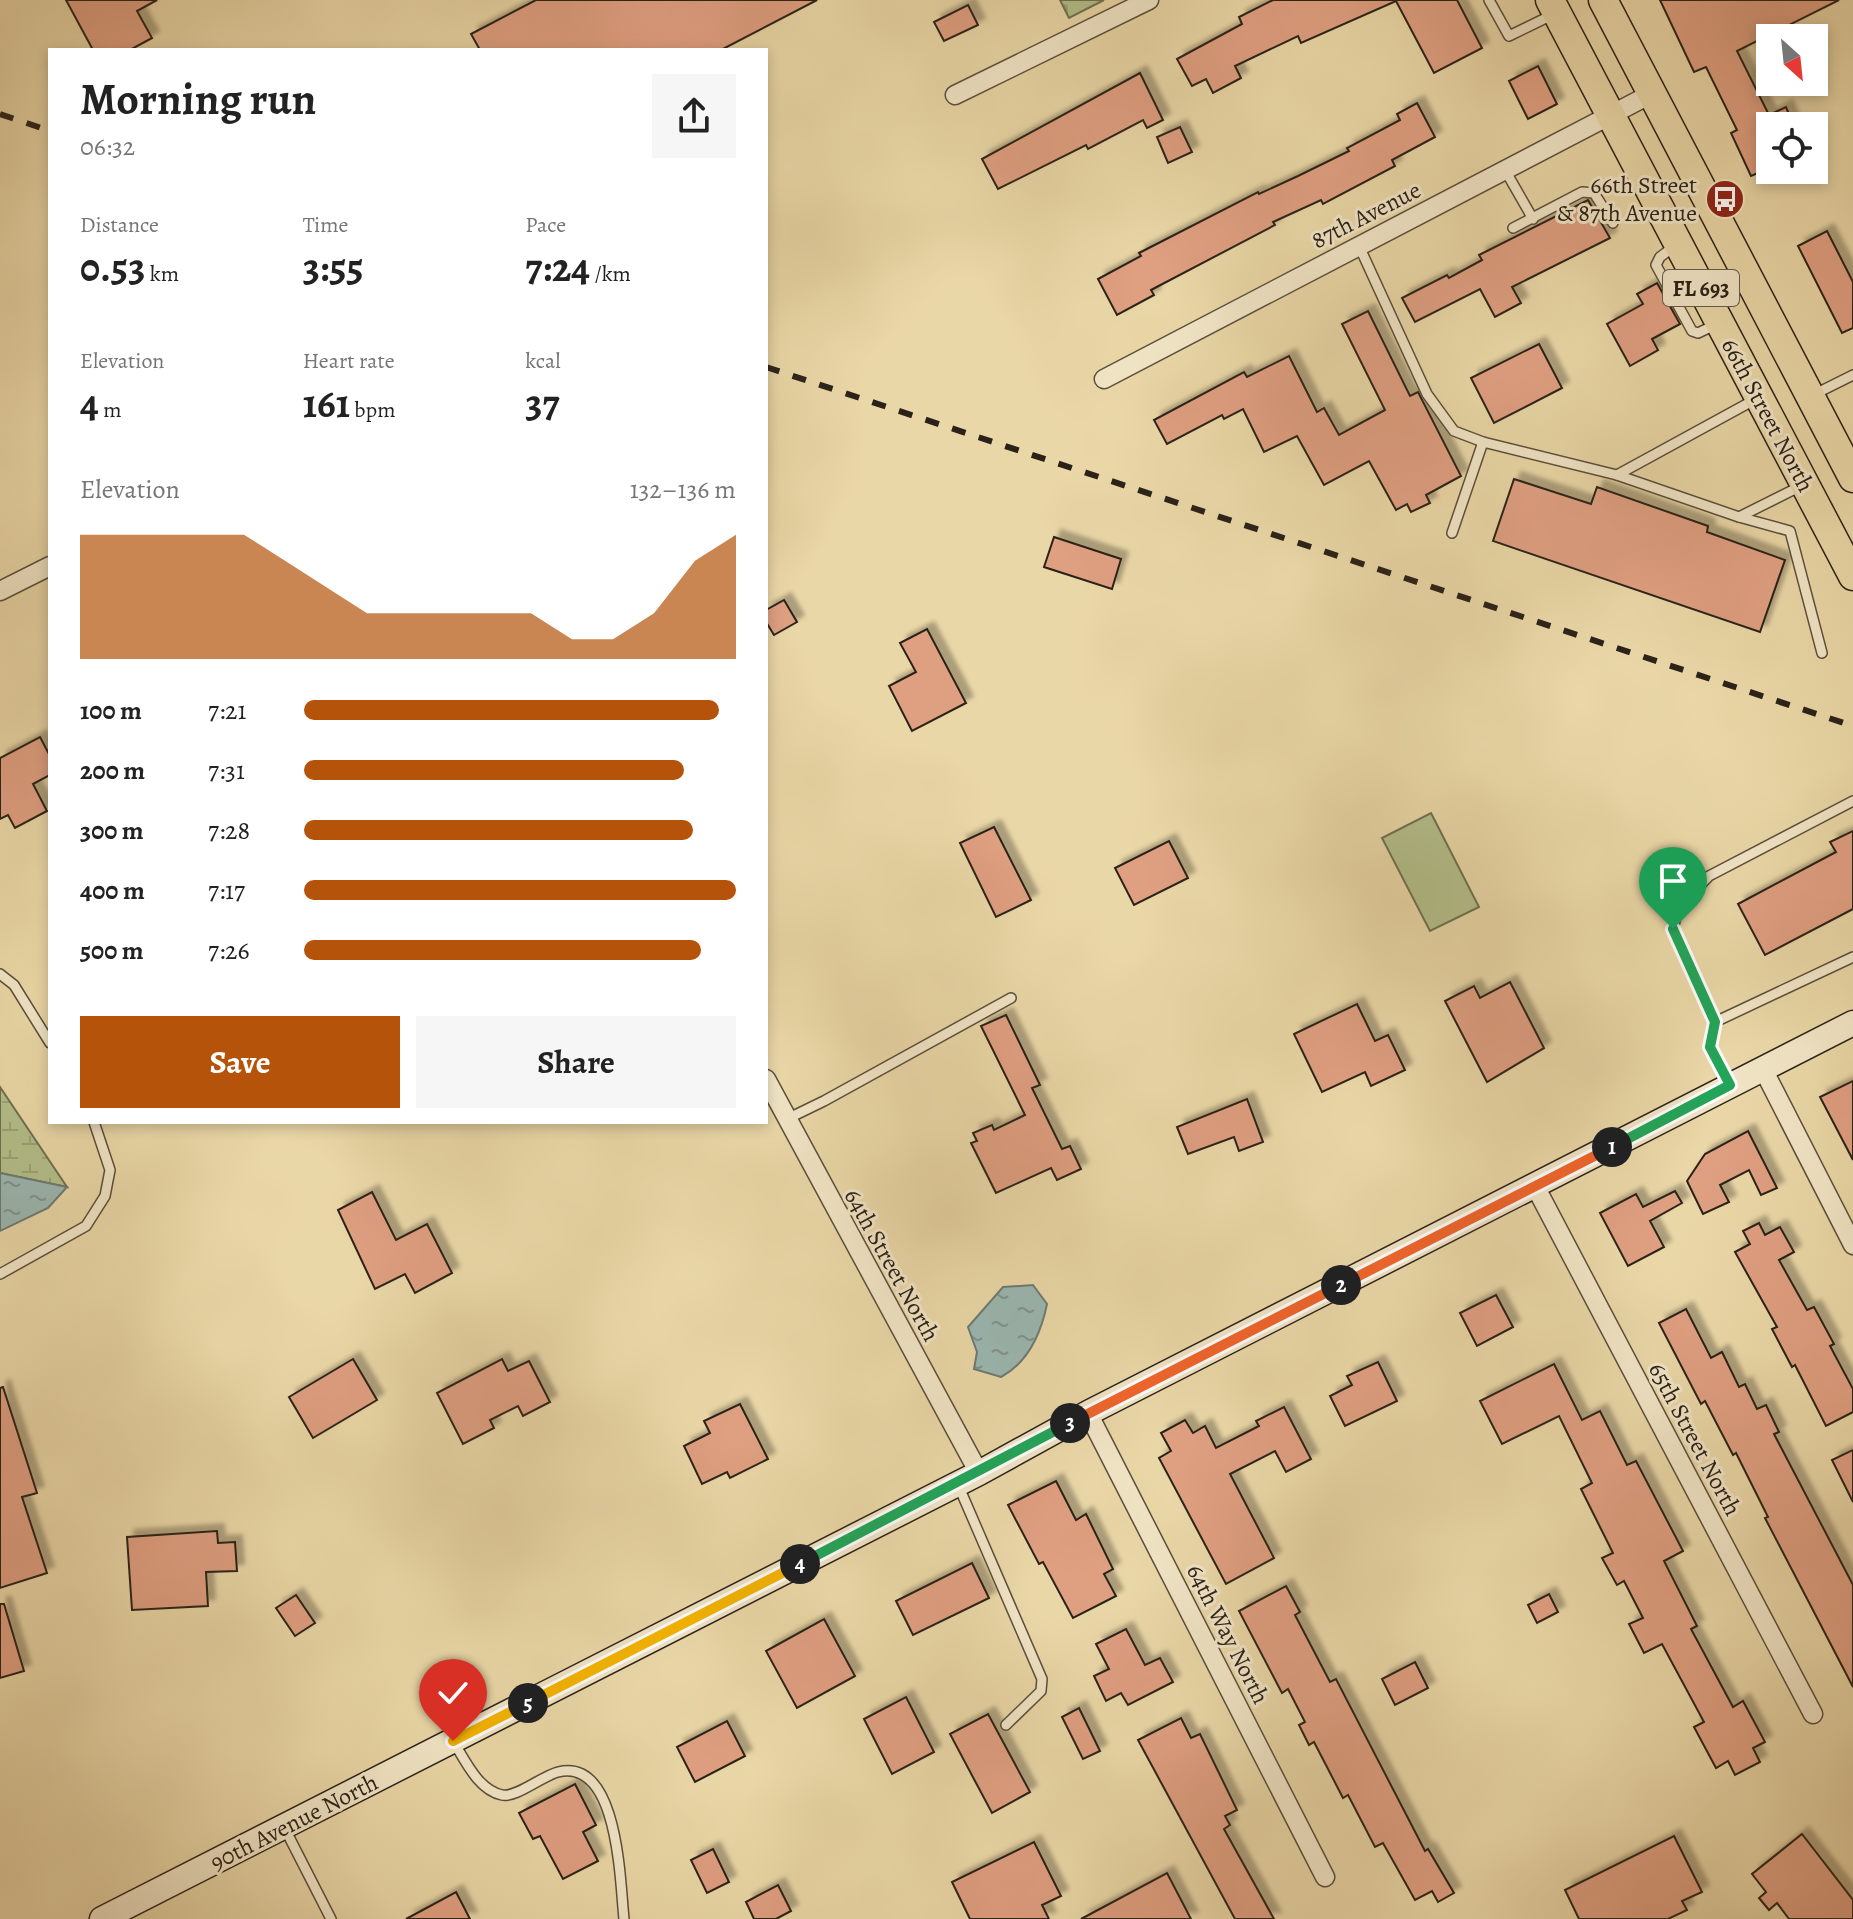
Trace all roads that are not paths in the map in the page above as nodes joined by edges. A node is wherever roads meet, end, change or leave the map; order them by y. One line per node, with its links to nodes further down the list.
1 (1149, 0): 6 (street)
2 (1489, 0): 4 (lane)
3 (1603, 0): 5 (main road, 66th Street North / FL 693)
4 (1554, 6): 7 (main road, 66th Street North / FL 693)
5 (1651, 94): 7 (street, 87th Avenue); 13 (main road, 66th Street North / FL 693)
6 (955, 95)
7 (1611, 115): 8 (street, 87th Avenue); 16 (main road, 66th Street North / FL 693)
8 (1505, 170): 9 (lane); 12 (street, 87th Avenue)
9 (1533, 219): 10 (lane); 11 (lane)
10 (1613, 223)
11 (1513, 228)
12 (1359, 246): 15 (street, 87th Avenue); 18 (lane)
13 (1791, 362): 16 (main road); 17 (main road, 66th Street North / FL 693)
14 (1853, 375): 17 (lane)
15 (1104, 379)
16 (1755, 390): 20 (lane); 22 (main road, 66th Street North / FL 693)
17 (1809, 396): 19 (main road, 66th Street North / FL 693)
18 (1483, 442): 20 (lane); 24 (lane)
19 (1846, 449): 21 (main road, 66th Street North / FL 693)
20 (1617, 475): 23 (lane)
21 (1853, 478)
22 (1805, 484): 23 (lane); 26 (main road, 66th Street North / FL 693)
23 (1739, 517): 28 (lane)
24 (1452, 533)
25 (48, 567): 27 (street)
26 (1853, 576)
27 (0, 591)
28 (1822, 653)
29 (1853, 801): 33 (lane)
30 (1853, 957): 33 (lane)
31 (0, 974): 35 (lane)
32 (1011, 998): 39 (lane)
33 (1715, 1022): 38 (lane)
34 (1853, 1023): 36 (street, 90th Avenue North)
35 (48, 1040)
36 (1763, 1069): 38 (street, 90th Avenue North); 42 (street)
37 (768, 1083): 39 (street, 64th Street North)
38 (1730, 1085): 41 (street, 90th Avenue North)
39 (787, 1119): 45 (street, 64th Street North)
40 (95, 1124): 43 (lane)
41 (1535, 1186): 44 (street, 90th Avenue North); 46 (street, 65th Street North)
42 (1853, 1245)
43 (0, 1274)
44 (1088, 1413): 45 (street, 90th Avenue North); 50 (street, 64th Way North)
45 (968, 1478): 47 (lane); 48 (street, 90th Avenue North)
46 (1813, 1714)
47 (1006, 1725)
48 (453, 1741): 49 (street, 90th Avenue North); 53 (lane)
49 (284, 1827): 51 (street, 90th Avenue North); 52 (lane)
50 (1325, 1877)
51 (102, 1919)
52 (331, 1919)
53 (624, 1919)

